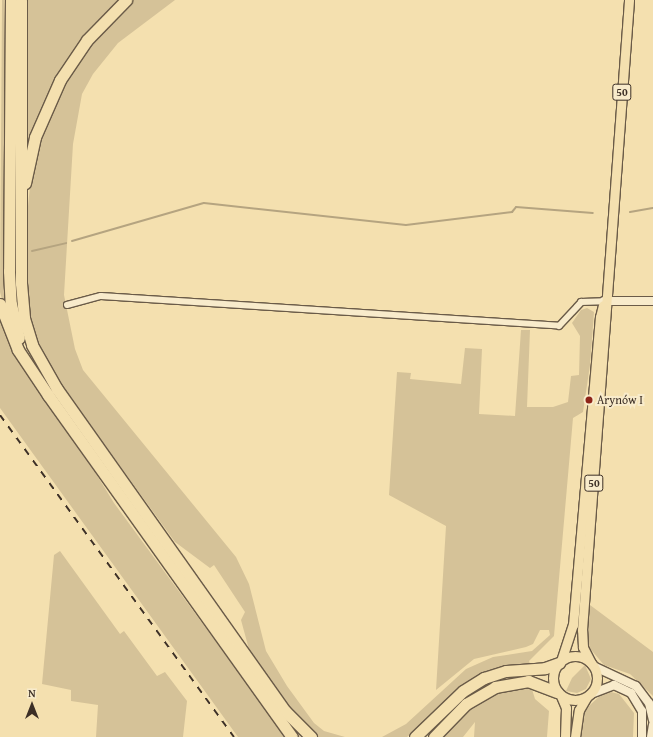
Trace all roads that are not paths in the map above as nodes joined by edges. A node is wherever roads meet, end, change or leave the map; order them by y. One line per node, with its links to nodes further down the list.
1 (11, 0): 10 (highway)
2 (21, 0): 5 (highway)
3 (126, 0): 5 (highway)
4 (629, 0): 6 (main road, 50)
5 (20, 242): 18 (highway)
6 (604, 301): 7 (street); 9 (street); 11 (main road, 50); 12 (main road, 50)
7 (653, 301)
8 (0, 304): 10 (highway)
9 (67, 305)
10 (33, 372): 17 (highway)
11 (560, 662): 12 (main road); 13 (main road, 50); 19 (highway)
12 (592, 664): 14 (main road, 50); 15 (street)
13 (559, 694): 14 (main road); 20 (highway); 21 (main road, 50)
14 (588, 696): 22 (main road, 50); 23 (street)
15 (653, 720)
16 (653, 725): 24 (street)
17 (292, 737)
18 (311, 737)
19 (414, 737)
20 (434, 737)
21 (565, 737)
22 (575, 737)
23 (642, 737)
24 (651, 737)

